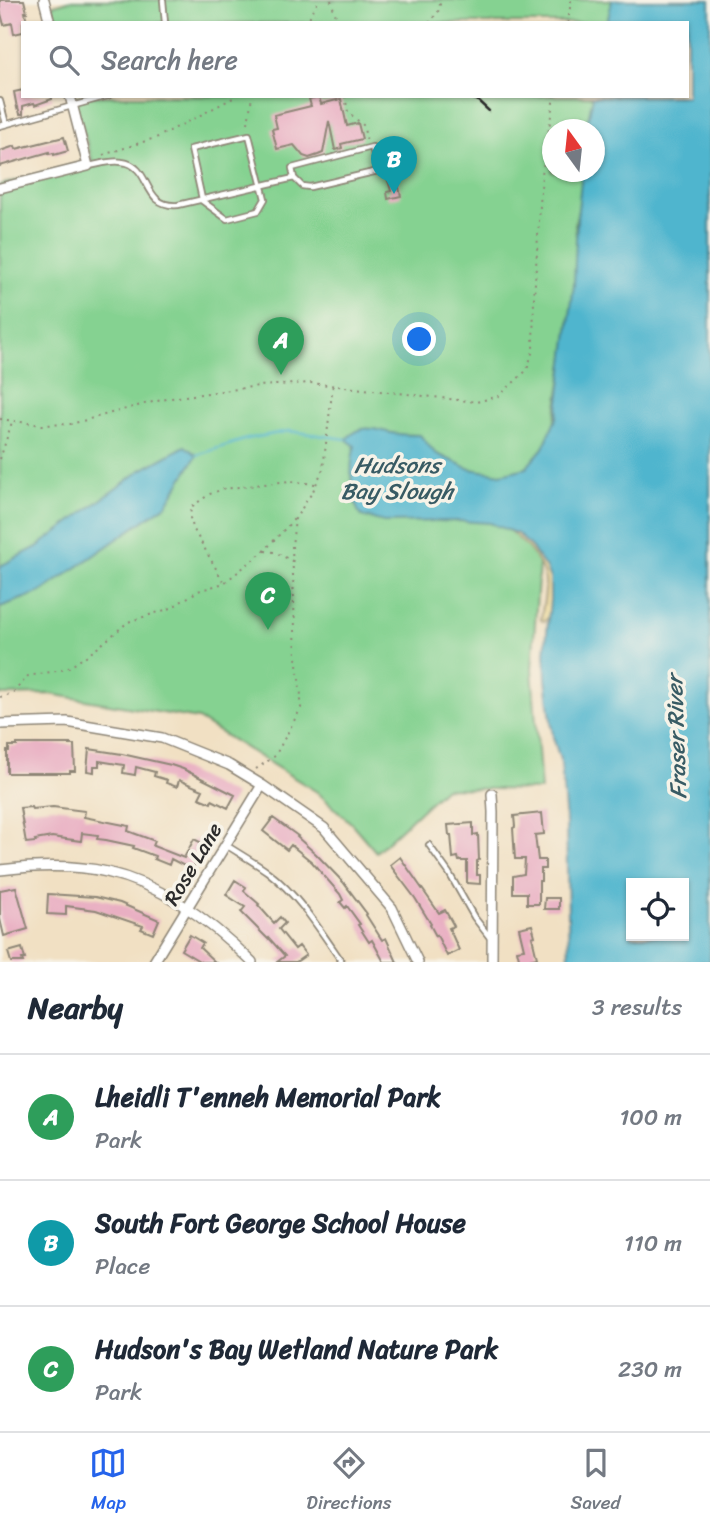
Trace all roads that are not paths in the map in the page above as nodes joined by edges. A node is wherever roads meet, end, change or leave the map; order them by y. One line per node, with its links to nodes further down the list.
1 (44, 0): 3 (street)
2 (163, 0): 4 (lane)
3 (49, 21)
4 (165, 21)
5 (70, 98): 8 (street)
6 (101, 98): 8 (lane)
7 (0, 101): 9 (lane)
8 (72, 107): 9 (lane); 11 (street)
9 (6, 124): 10 (lane)
10 (0, 126)
11 (88, 166): 14 (street); 15 (lane)
12 (294, 178): 12 (lane); 13 (lane)
13 (262, 186): 15 (lane); 15 (lane); 15 (lane)
14 (0, 188)
15 (202, 200)
16 (0, 724): 17 (street)
17 (262, 785): 19 (street, Rose Lane); 27 (street)
18 (492, 794): 23 (street)
19 (225, 844): 22 (street, Rose Lane); 26 (lane)
20 (429, 845): 23 (lane)
21 (0, 870): 22 (street)
22 (186, 907): 24 (street, Rose Lane); 25 (street)
23 (492, 940): 28 (street)
24 (154, 962)
25 (251, 962)
26 (342, 962)
27 (418, 962)
28 (492, 962)

